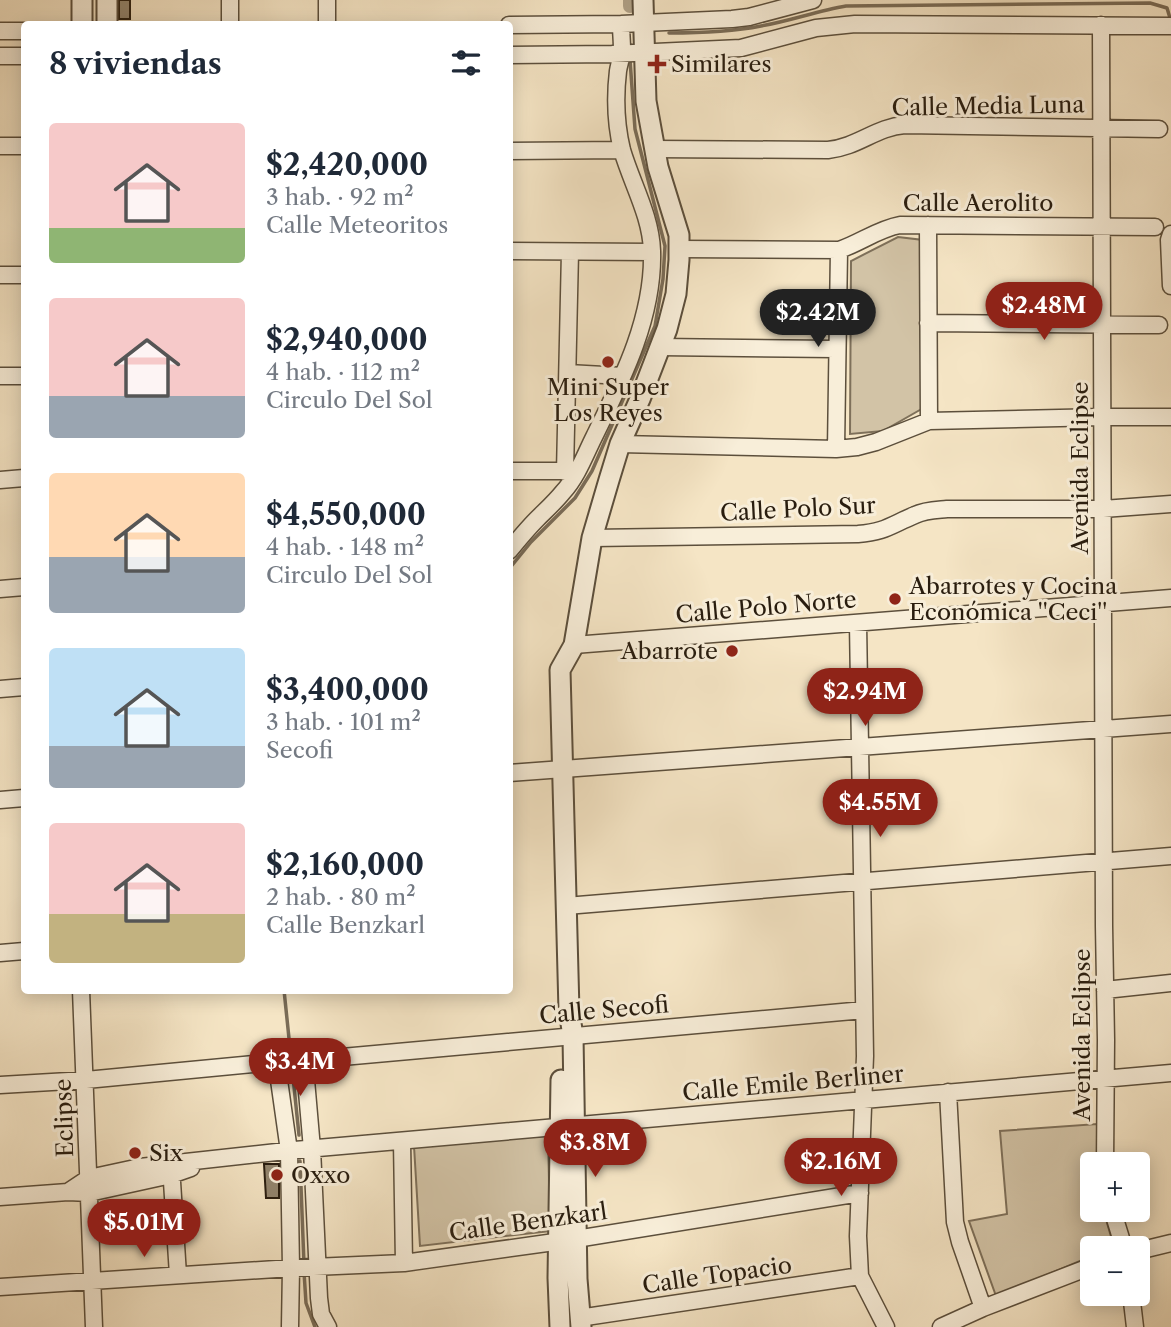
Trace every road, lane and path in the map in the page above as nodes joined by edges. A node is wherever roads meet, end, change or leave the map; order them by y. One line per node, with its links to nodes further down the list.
1 (82, 0): 7 (street)
2 (107, 0): 8 (street)
3 (230, 0): 9 (street)
4 (327, 0): 10 (street)
5 (643, 0): 11 (street)
6 (813, 0): 11 (street)
7 (82, 21)
8 (107, 21)
9 (230, 21)
10 (327, 21)
11 (643, 22): 12 (street); 18 (street)
12 (621, 24): 13 (street); 19 (street)
13 (513, 25)
14 (1101, 25): 15 (street); 18 (street); 23 (street, Avenida Eclipse)
15 (1171, 26)
16 (0, 31): 17 (street)
17 (21, 31)
18 (644, 52): 19 (street); 27 (street)
19 (622, 53): 20 (street); 28 (street)
20 (513, 55)
21 (0, 56): 22 (street)
22 (21, 56)
23 (1102, 128): 24 (street, Calle Media Luna); 27 (street, Calle Media Luna); 31 (street, Avenida Eclipse)
24 (1159, 129)
25 (0, 146): 26 (street)
26 (21, 146)
27 (654, 149): 34 (street)
28 (622, 150): 29 (street); 38 (street)
29 (513, 151)
30 (928, 225): 31 (street, Calle Aerolito); 35 (street, Calle Aerolito); 42 (street)
31 (1102, 226): 32 (street, Calle Aerolito); 43 (street, Avenida Eclipse)
32 (1155, 227)
33 (1171, 234): 41 (street)
34 (680, 249): 35 (street, Calle Aerolito); 45 (street)
35 (839, 250): 46 (street)
36 (513, 251): 37 (street)
37 (570, 252): 38 (street); 47 (street)
38 (652, 252): 50 (street)
39 (0, 275): 40 (street)
40 (21, 275)
41 (1171, 286)
42 (928, 323): 43 (street); 53 (street)
43 (1103, 324): 44 (street); 51 (street, Avenida Eclipse)
44 (1159, 325)
45 (660, 347): 46 (street); 54 (street)
46 (836, 349): 55 (street)
47 (568, 373): 50 (street); 57 (street)
48 (0, 376): 49 (street)
49 (21, 376)
50 (622, 376): 57 (street)
51 (1103, 417): 52 (street); 53 (street); 61 (street, Avenida Eclipse)
52 (1171, 417)
53 (929, 421): 55 (street)
54 (620, 444): 55 (street); 62 (street)
55 (836, 449)
56 (513, 471): 57 (street)
57 (571, 471): 63 (street)
58 (21, 478): 59 (street)
59 (0, 481)
60 (1171, 504): 61 (street, Calle Polo Sur)
61 (1103, 509): 62 (street, Calle Polo Sur); 67 (street, Avenida Eclipse)
62 (592, 538): 69 (street)
63 (513, 546)
64 (21, 587): 65 (street)
65 (0, 589)
66 (1171, 598): 67 (street, Calle Polo Norte)
67 (1103, 604): 68 (street, Calle Polo Norte); 73 (street, Avenida Eclipse)
68 (858, 623): 69 (street, Calle Polo Norte); 74 (street)
69 (574, 645): 75 (street)
70 (21, 687): 71 (street)
71 (0, 689)
72 (1171, 724): 73 (street)
73 (1104, 730): 74 (street); 80 (street, Avenida Eclipse)
74 (860, 747): 75 (street); 81 (street)
75 (562, 769): 76 (street); 82 (street)
76 (513, 774)
77 (21, 798): 78 (street)
78 (0, 800)
79 (1171, 856): 80 (street)
80 (1104, 862): 81 (street); 86 (street, Avenida Eclipse)
81 (862, 881): 82 (street); 88 (street)
82 (566, 906): 89 (street)
83 (21, 951): 84 (street)
84 (0, 953)
85 (1171, 983): 86 (street)
86 (1105, 990): 91 (street, Avenida Eclipse)
87 (81, 994): 92 (street, Eclipse)
88 (864, 1010): 89 (street, Calle Secofi); 95 (street)
89 (567, 1036): 96 (street); 98 (street, Calle Secofi)
90 (1171, 1073): 91 (street, Calle Emile Berliner)
91 (1105, 1078): 94 (street, Calle Emile Berliner); 99 (street, Avenida Eclipse)
92 (86, 1080): 93 (street); 98 (street); 101 (street, Eclipse)
93 (0, 1085)
94 (948, 1092): 95 (street, Calle Emile Berliner); 115 (street)
95 (863, 1100): 96 (street, Calle Emile Berliner); 102 (street)
96 (567, 1126): 97 (street, Calle Emile Berliner); 104 (street)
97 (402, 1141): 98 (street, Calle Emile Berliner); 107 (street)
98 (301, 1150): 100 (street, Calle Emile Berliner); 108 (street); 108 (street)
99 (1105, 1152)
100 (171, 1170): 101 (street, Calle Emile Berliner); 110 (street)
101 (89, 1186): 103 (street, Calle Emile Berliner); 112 (street, Eclipse)
102 (860, 1194): 104 (street, Calle Benzkarl); 111 (street)
103 (0, 1197)
104 (568, 1240): 107 (street, Calle Benzkarl); 117 (street); 120 (street)
105 (1171, 1242): 106 (street)
106 (1150, 1248)
107 (404, 1263): 108 (street, Calle Benzkarl)
108 (309, 1267): 110 (street, Calle Benzkarl); 116 (street); 119 (street)
109 (1080, 1271): 115 (street)
110 (178, 1275): 112 (street, Calle Benzkarl)
111 (860, 1276): 117 (street, Calle Topacio); 121 (street)
112 (92, 1281): 113 (street, Calle Benzkarl); 118 (street, Eclipse)
113 (0, 1287)
114 (1133, 1306): 123 (street)
115 (983, 1308): 122 (street)
116 (325, 1320)
117 (580, 1322)
118 (94, 1327)
119 (290, 1327)
120 (560, 1327)
121 (886, 1327)
122 (942, 1327)
123 (1136, 1327)

